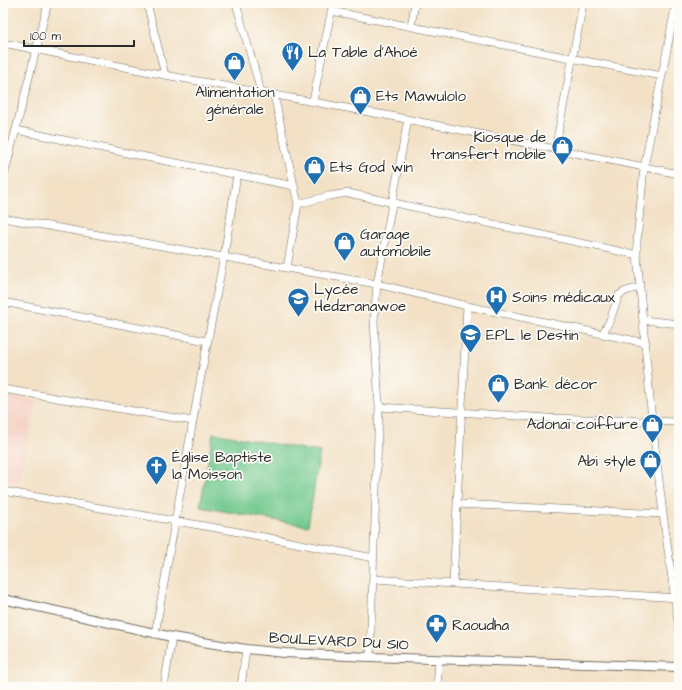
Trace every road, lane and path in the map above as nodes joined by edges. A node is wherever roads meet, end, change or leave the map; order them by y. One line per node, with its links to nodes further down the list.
1 (48, 3): 10 (street)
2 (147, 3): 12 (street)
3 (236, 3): 14 (street)
4 (415, 3): 8 (street)
5 (584, 3): 11 (street)
6 (676, 3): 13 (street)
7 (332, 7): 8 (street); 16 (street)
8 (411, 27): 11 (street)
9 (3, 42): 10 (street)
10 (36, 50): 12 (street); 18 (street)
11 (573, 59): 13 (street); 19 (street)
12 (164, 75): 14 (street)
13 (662, 76): 20 (street)
14 (261, 92): 15 (street)
15 (274, 95): 16 (street); 24 (street)
16 (313, 102): 17 (street)
17 (408, 119): 19 (street); 25 (street)
18 (16, 130): 22 (street); 23 (street)
19 (555, 150): 20 (street)
20 (644, 168): 21 (street); 28 (street)
21 (679, 174)
22 (237, 175): 24 (street); 29 (street)
23 (3, 180)
24 (294, 186): 26 (street)
25 (392, 202): 26 (street); 28 (street); 31 (street)
26 (298, 204): 30 (street)
27 (3, 218): 29 (street)
28 (637, 255): 32 (street)
29 (224, 256): 30 (street); 38 (street)
30 (287, 268): 31 (street)
31 (377, 284): 34 (street); 41 (street)
32 (640, 287): 35 (street); 37 (street)
33 (3, 302): 38 (street)
34 (467, 306): 37 (street); 42 (street)
35 (644, 320): 36 (street); 39 (street)
36 (679, 324)
37 (603, 333): 39 (street)
38 (207, 341): 43 (street)
39 (646, 343): 44 (street)
40 (3, 388): 43 (street)
41 (379, 407): 42 (street); 50 (street)
42 (462, 413): 44 (street); 47 (street)
43 (193, 421): 49 (street)
44 (652, 421): 45 (street); 48 (street)
45 (679, 422)
46 (3, 491): 49 (street)
47 (457, 504): 48 (street); 52 (street)
48 (663, 514): 53 (street)
49 (176, 520): 50 (street); 56 (street)
50 (374, 558): 51 (street)
51 (373, 579): 52 (street); 59 (street)
52 (453, 584): 53 (street)
53 (677, 598): 55 (street)
54 (3, 599): 56 (street, BOULEVARD DU SIO)
55 (679, 629)
56 (155, 634): 57 (street, BOULEVARD DU SIO)
57 (172, 637): 58 (street, BOULEVARD DU SIO); 62 (street)
58 (246, 649): 59 (street, BOULEVARD DU SIO); 63 (street)
59 (370, 658): 60 (street, BOULEVARD DU SIO)
60 (439, 660): 61 (street, BOULEVARD DU SIO); 64 (street)
61 (679, 667)
62 (164, 687)
63 (241, 687)
64 (437, 687)

